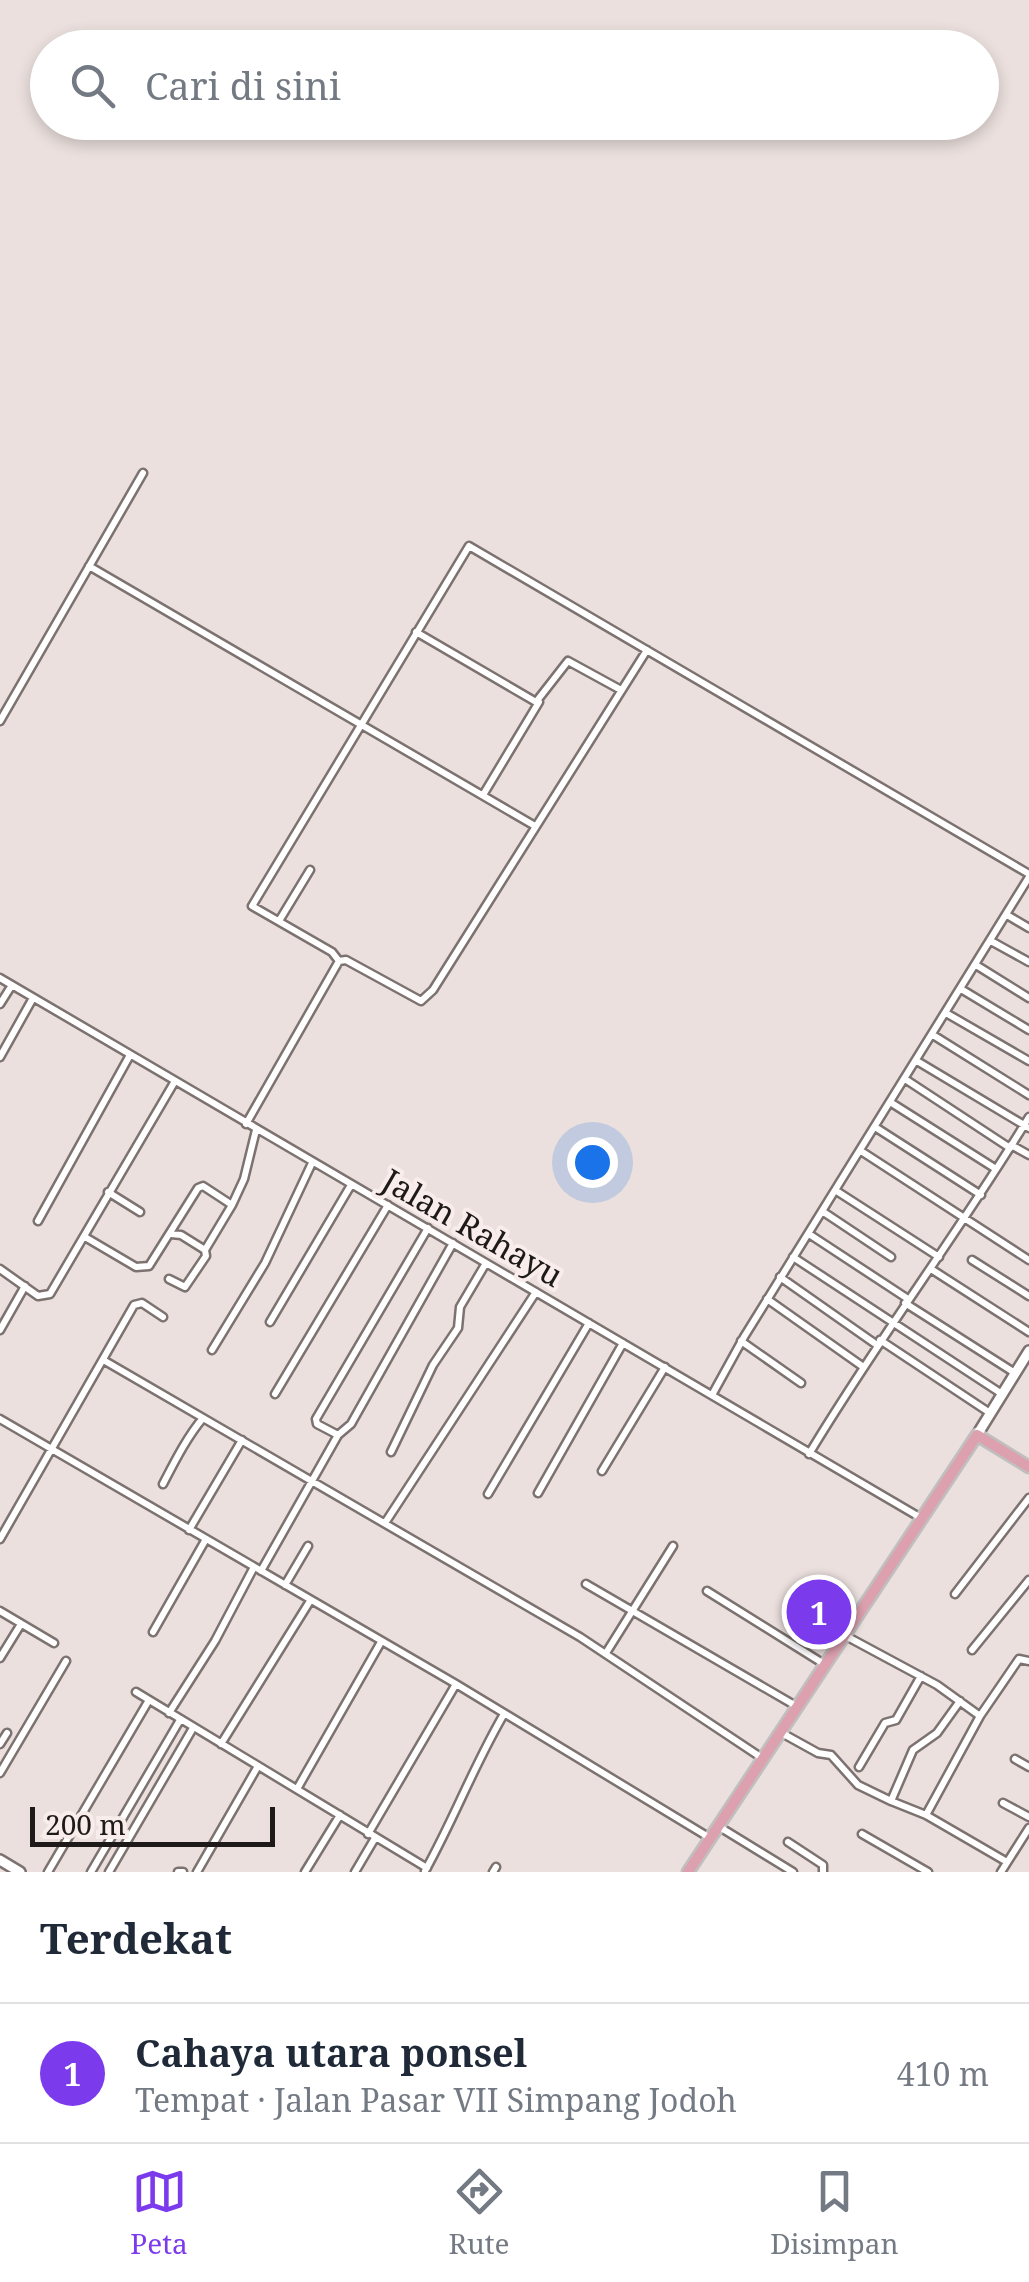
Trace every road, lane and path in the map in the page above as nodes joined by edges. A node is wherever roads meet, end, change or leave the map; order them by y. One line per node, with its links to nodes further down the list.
1 (143, 473): 2 (street)
2 (89, 566): 7 (street); 8 (street)
3 (416, 632): 4 (street); 6 (street); 8 (street)
4 (647, 650): 5 (street); 12 (street)
5 (622, 690): 6 (street); 10 (street)
6 (540, 700): 9 (street)
7 (0, 722)
8 (362, 725): 9 (street); 14 (street)
9 (483, 795): 10 (street)
10 (535, 826): 17 (street)
11 (310, 870): 14 (street)
12 (1029, 876): 13 (street)
13 (1007, 915): 15 (street); 16 (street)
14 (279, 921): 17 (street)
15 (1029, 928)
16 (991, 940): 18 (street); 19 (street)
17 (339, 960): 38 (street)
18 (1029, 962)
19 (976, 965): 22 (street); 24 (street)
20 (0, 978): 21 (street, Jalan Rahayu)
21 (12, 985): 23 (street, Jalan Rahayu); 25 (street)
22 (961, 989): 26 (street); 27 (street)
23 (33, 998): 29 (street, Jalan Rahayu); 30 (street)
24 (1029, 998)
25 (0, 1004)
26 (946, 1013): 28 (street); 32 (street)
27 (1029, 1030)
28 (934, 1035): 31 (street); 35 (street)
29 (130, 1054): 34 (street, Jalan Rahayu); 55 (street)
30 (0, 1057)
31 (917, 1061): 33 (street); 37 (street)
32 (1029, 1061)
33 (905, 1078): 36 (street); 41 (street)
34 (176, 1081): 38 (street, Jalan Rahayu); 48 (street)
35 (1029, 1095)
36 (890, 1102): 39 (street); 45 (street)
37 (1027, 1123): 41 (street)
38 (246, 1124): 40 (street, Jalan Rahayu)
39 (875, 1127): 42 (street); 49 (street)
40 (256, 1130): 44 (street, Jalan Rahayu); 50 (street)
41 (1010, 1146): 43 (street); 45 (street)
42 (861, 1150): 47 (street); 54 (street)
43 (1029, 1156)
44 (312, 1163): 46 (street, Jalan Rahayu); 86 (street)
45 (996, 1169): 49 (street)
46 (350, 1185): 51 (street, Jalan Rahayu); 79 (street)
47 (835, 1190): 52 (street); 62 (street)
48 (108, 1192): 53 (street); 59 (street)
49 (981, 1194): 54 (street)
50 (232, 1204): 57 (street); 61 (street)
51 (388, 1205): 56 (street, Jalan Rahayu); 93 (street)
52 (822, 1211): 58 (street); 64 (street)
53 (140, 1212)
54 (964, 1220): 62 (street); 66 (street)
55 (38, 1222)
56 (428, 1228): 60 (street, Jalan Rahayu); 99 (street)
57 (176, 1232): 59 (street); 61 (street)
58 (808, 1233): 63 (street); 76 (street)
59 (84, 1237): 72 (street)
60 (453, 1244): 67 (street, Jalan Rahayu); 99 (street)
61 (206, 1250): 71 (street)
62 (938, 1256): 69 (street)
63 (793, 1257): 70 (street); 78 (street)
64 (891, 1257)
65 (972, 1260): 74 (street)
66 (1029, 1260)
67 (486, 1263): 73 (street, Jalan Rahayu); 103 (street)
68 (0, 1269): 72 (street)
69 (931, 1269): 76 (street); 82 (street)
70 (780, 1278): 75 (street); 84 (street)
71 (169, 1279)
72 (25, 1286): 81 (street)
73 (536, 1292): 80 (street, Jalan Rahayu); 113 (street)
74 (1029, 1296)
75 (767, 1299): 83 (street); 90 (street)
76 (906, 1301): 78 (street); 91 (street)
77 (163, 1317): 88 (street)
78 (892, 1321): 84 (street); 94 (street)
79 (270, 1322)
80 (589, 1322): 85 (street, Jalan Rahayu); 110 (street)
81 (0, 1330)
82 (1029, 1332)
83 (741, 1342): 92 (street); 95 (street)
84 (878, 1342): 90 (street); 96 (street)
85 (624, 1343): 89 (street, Jalan Rahayu); 109 (street)
86 (212, 1350)
87 (1029, 1351): 91 (street)
88 (105, 1361): 97 (street); 102 (street)
89 (665, 1366): 95 (street, Jalan Rahayu); 106 (street)
90 (862, 1366): 104 (street)
91 (1014, 1373): 94 (street)
92 (801, 1383)
93 (275, 1394)
94 (1002, 1394): 96 (street)
95 (712, 1395): 104 (street, Jalan Rahayu)
96 (990, 1413): 100 (street)
97 (202, 1418): 101 (street); 108 (street)
98 (0, 1419): 102 (street)
99 (338, 1435): 107 (street)
100 (977, 1435): 105 (main road); 112 (main road)
101 (242, 1440): 107 (street); 114 (street)
102 (53, 1450): 114 (street); 115 (street)
103 (391, 1452)
104 (809, 1454): 112 (street, Jalan Rahayu)
105 (1029, 1467)
106 (602, 1471)
107 (312, 1480): 113 (street); 119 (street)
108 (164, 1484)
109 (538, 1493)
110 (488, 1494)
111 (1029, 1498): 124 (street)
112 (921, 1518): 130 (main road)
113 (385, 1524): 134 (street)
114 (189, 1530): 116 (street)
115 (0, 1539)
116 (206, 1539): 119 (street); 129 (street)
117 (308, 1546): 122 (street)
118 (673, 1546): 127 (street)
119 (258, 1569): 122 (street); 145 (street)
120 (1029, 1580): 133 (street)
121 (586, 1584): 127 (street)
122 (285, 1585): 125 (street)
123 (708, 1592): 138 (street)
124 (954, 1594)
125 (310, 1601): 131 (street); 153 (street)
126 (0, 1611): 128 (street)
127 (633, 1611): 134 (street); 144 (street)
128 (21, 1624): 132 (street); 135 (street)
129 (154, 1632)
130 (844, 1634): 138 (main road); 139 (street)
131 (382, 1642): 140 (street); 160 (street)
132 (54, 1643)
133 (972, 1650)
134 (606, 1653): 154 (street)
135 (0, 1658)
136 (66, 1661): 159 (street)
137 (1029, 1661): 147 (street)
138 (824, 1664): 144 (main road)
139 (920, 1676): 143 (street); 157 (street)
140 (456, 1684): 146 (street); 169 (street)
141 (136, 1692): 142 (street)
142 (149, 1700): 145 (street); 176 (street)
143 (960, 1701): 147 (street); 161 (street)
144 (796, 1706): 151 (main road)
145 (169, 1712): 148 (street)
146 (504, 1714): 170 (street); 174 (street)
147 (980, 1716): 164 (street)
148 (180, 1720): 149 (street); 177 (street)
149 (193, 1728): 153 (street); 178 (street)
150 (7, 1732): 152 (street)
151 (780, 1732): 154 (main road); 161 (street)
152 (0, 1744)
153 (221, 1744): 156 (street)
154 (762, 1758): 166 (main road)
155 (1015, 1759): 158 (street)
156 (258, 1766): 160 (street); 179 (street)
157 (860, 1766)
158 (1029, 1767)
159 (0, 1774)
160 (297, 1789): 163 (street)
161 (891, 1800): 164 (street)
162 (1003, 1803): 165 (street)
163 (340, 1815): 169 (street); 180 (street)
164 (926, 1815): 173 (street)
165 (1029, 1818)
166 (718, 1826): 170 (main road); 183 (street)
167 (1029, 1828): 173 (street)
168 (862, 1834): 185 (street)
169 (372, 1836): 174 (street); 181 (street)
170 (710, 1838): 182 (main road)
171 (788, 1842): 184 (street)
172 (0, 1860): 175 (street)
173 (1007, 1862): 186 (street)
174 (426, 1870)
175 (20, 1872)
176 (48, 1872)
177 (91, 1872)
178 (109, 1872)
179 (197, 1872)
180 (305, 1872)
181 (355, 1872)
182 (688, 1872)
183 (793, 1872)
184 (822, 1872)
185 (928, 1872)
186 (1001, 1872)

